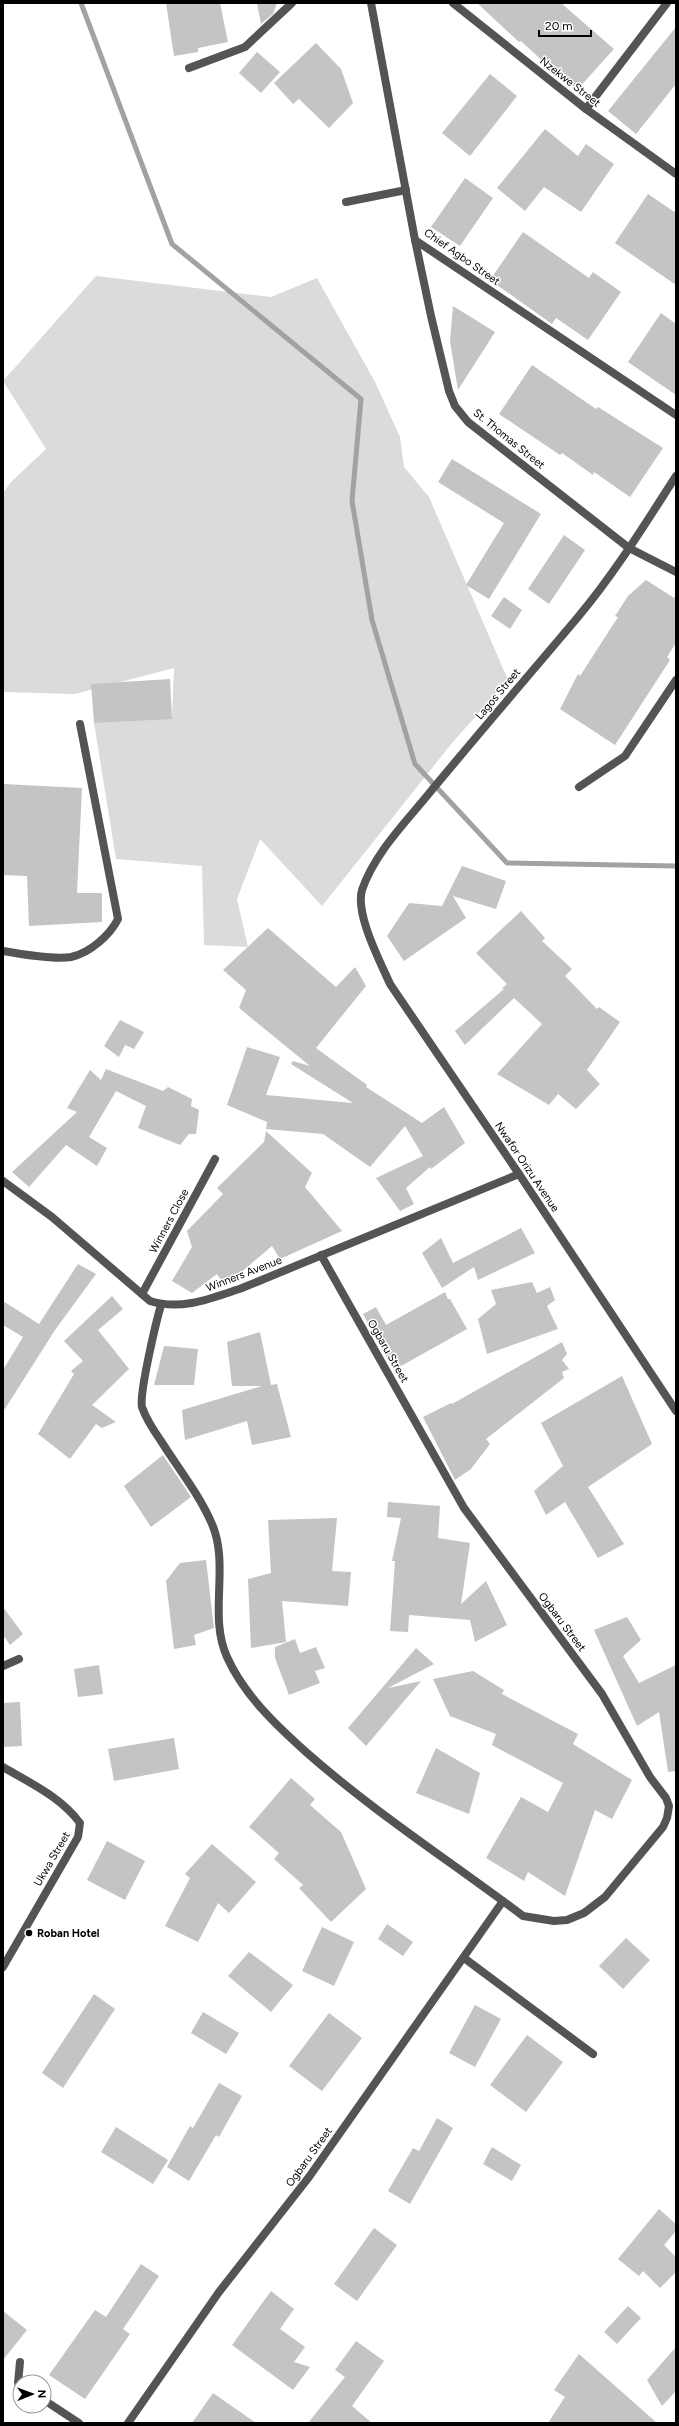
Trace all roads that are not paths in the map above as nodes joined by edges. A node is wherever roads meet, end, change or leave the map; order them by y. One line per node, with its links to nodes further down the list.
1 (292, 3): 5 (street)
2 (371, 3): 8 (street, Chief Agbo Street)
3 (453, 3): 6 (street, Nzekwe Street)
4 (667, 3): 6 (street)
5 (189, 68)
6 (586, 109): 7 (street, Nzekwe Street)
7 (676, 174)
8 (406, 190): 9 (street); 10 (street, Chief Agbo Street)
9 (346, 202)
10 (415, 240): 11 (street, Chief Agbo Street); 13 (street, St. Thomas Street)
11 (676, 415)
12 (676, 476): 13 (street, Lagos Street)
13 (629, 548): 14 (street, St. Thomas Street); 18 (street, Lagos Street)
14 (676, 572)
15 (676, 680): 17 (street)
16 (80, 724): 19 (street)
17 (579, 787)
18 (368, 931): 21 (street, Nwafor Orizu Avenue)
19 (3, 951)
20 (215, 1159): 24 (street, Winners Close)
21 (519, 1174): 23 (street, Winners Avenue); 26 (street, Nwafor Orizu Avenue)
22 (3, 1181): 24 (street, Winners Avenue)
23 (321, 1255): 25 (street, Winners Avenue); 30 (street, Ogbaru Street)
24 (142, 1294): 25 (street, Winners Avenue)
25 (161, 1305): 30 (street, Ogbaru Street)
26 (676, 1411)
27 (19, 1659): 28 (street)
28 (3, 1666)
29 (3, 1767): 32 (street, Ukwa Street)
30 (503, 1901): 31 (street, Ogbaru Street)
31 (464, 1958): 33 (street); 38 (street, Ogbaru Street)
32 (3, 1967)
33 (593, 2054)
34 (20, 2362): 35 (street)
35 (19, 2374)
36 (52, 2405): 37 (street)
37 (79, 2423)
38 (128, 2423)

